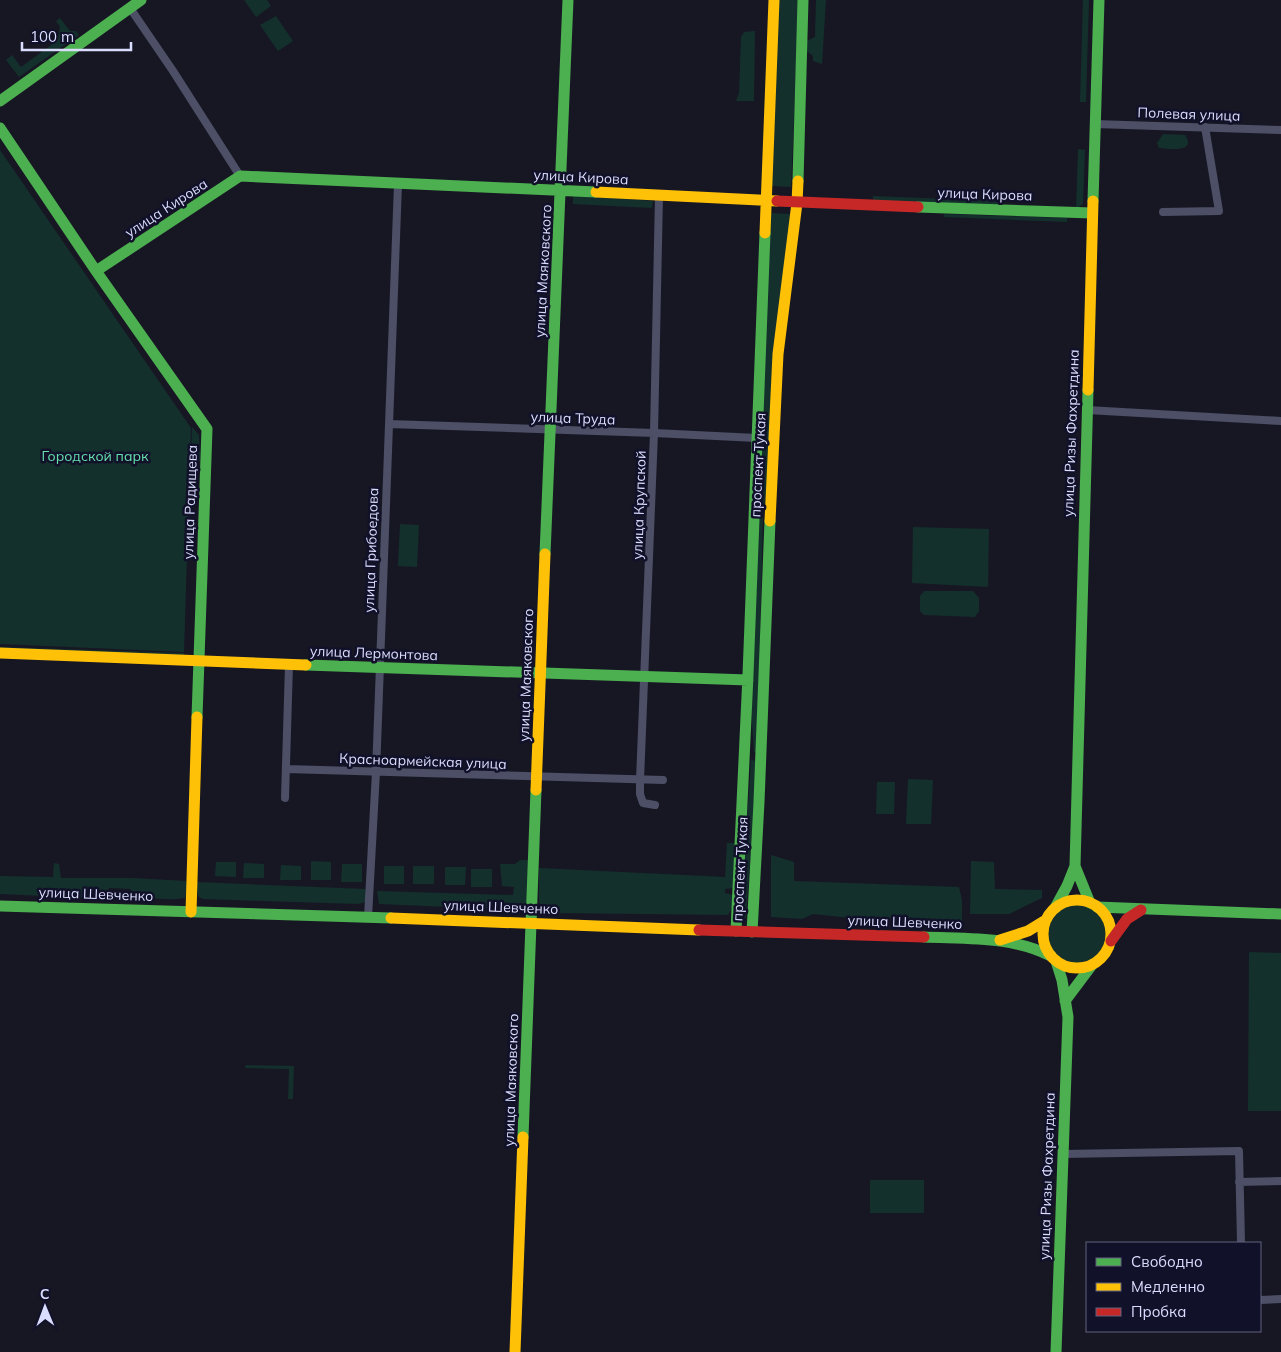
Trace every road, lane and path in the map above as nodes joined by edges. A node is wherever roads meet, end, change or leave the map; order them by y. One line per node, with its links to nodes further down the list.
1 (142, 0): 6 (main road)
2 (568, 0): 14 (main road, улица Маяковского)
3 (774, 0): 16 (main road, проспект Тукая)
4 (803, 0): 17 (main road, проспект Тукая)
5 (1099, 0): 8 (main road, улица Ризы Фахретдина)
6 (130, 8): 7 (main road); 12 (street)
7 (0, 101)
8 (1095, 124): 9 (street, Полевая улица); 19 (main road, улица Ризы Фахретдина)
9 (1204, 127): 11 (street, Полевая улица); 18 (street)
10 (0, 128): 20 (main road, улица Радищева)
11 (1281, 130)
12 (240, 176): 13 (main road, улица Кирова); 20 (main road, улица Кирова)
13 (398, 184): 14 (main road, улица Кирова); 23 (street, улица Грибоедова)
14 (561, 191): 15 (main road, улица Кирова); 24 (main road, улица Маяковского)
15 (659, 196): 16 (main road, улица Кирова); 25 (street, улица Крупской)
16 (766, 200): 17 (main road, улица Кирова); 26 (main road, проспект Тукая)
17 (797, 203): 19 (main road, улица Кирова); 28 (main road, проспект Тукая)
18 (1163, 212)
19 (1092, 213): 21 (main road, улица Ризы Фахретдина)
20 (96, 271): 30 (main road, улица Радищева)
21 (1087, 410): 22 (street); 45 (main road, улица Ризы Фахретдина)
22 (1281, 421)
23 (389, 424): 24 (street, улица Труда); 32 (street, улица Грибоедова)
24 (550, 430): 25 (street, улица Труда); 33 (main road, улица Маяковского)
25 (654, 433): 26 (street, улица Труда); 34 (street, улица Крупской)
26 (757, 438): 27 (main road, проспект Тукая)
27 (754, 515): 28 (main road); 35 (main road, проспект Тукая)
28 (770, 516): 37 (main road, проспект Тукая)
29 (0, 653): 30 (main road, улица Лермонтова)
30 (200, 662): 31 (main road, улица Лермонтова); 50 (main road, улица Радищева)
31 (289, 666): 32 (main road, улица Лермонтова); 38 (street)
32 (379, 667): 33 (main road, улица Лермонтова); 39 (street, улица Грибоедова)
33 (542, 673): 34 (main road, улица Лермонтова); 40 (main road, улица Маяковского)
34 (645, 676): 35 (main road, улица Лермонтова); 41 (street, улица Крупской)
35 (748, 680): 36 (main road, проспект Тукая)
36 (745, 756): 37 (main road); 55 (main road, проспект Тукая)
37 (760, 756): 56 (main road, проспект Тукая)
38 (286, 769): 39 (street, Красноармейская улица); 43 (street)
39 (376, 772): 40 (street, Красноармейская улица); 52 (street, улица Грибоедова)
40 (537, 777): 41 (street, Красноармейская улица); 54 (main road, улица Маяковского)
41 (640, 780): 42 (street, Красноармейская улица); 44 (street, улица Крупской)
42 (664, 780)
43 (285, 798)
44 (655, 805)
45 (1074, 866): 46 (main road); 48 (main road)
46 (1093, 905): 48 (main road); 49 (main road); 58 (main road)
47 (0, 906): 50 (main road, улица Шевченко)
48 (1055, 908): 53 (main road)
49 (1142, 910): 51 (main road); 58 (main road)
50 (191, 912): 52 (main road, улица Шевченко)
51 (1281, 914)
52 (368, 917): 54 (main road, улица Шевченко)
53 (1046, 920): 57 (main road); 59 (main road)
54 (532, 923): 55 (main road, улица Шевченко); 68 (main road, улица Маяковского)
55 (736, 931): 56 (main road, улица Шевченко)
56 (752, 932): 57 (main road, улица Шевченко)
57 (1000, 940): 59 (main road)
58 (1111, 941): 60 (main road)
59 (1054, 959): 60 (main road); 61 (main road, улица Ризы Фахретдина)
60 (1092, 965): 61 (main road)
61 (1065, 1001): 62 (main road, улица Ризы Фахретдина)
62 (1063, 1154): 64 (street); 69 (main road, улица Ризы Фахретдина)
63 (1281, 1181): 64 (street)
64 (1239, 1182): 65 (street)
65 (1241, 1242)
66 (1281, 1299): 67 (street)
67 (1261, 1300)
68 (515, 1352)
69 (1056, 1352)

